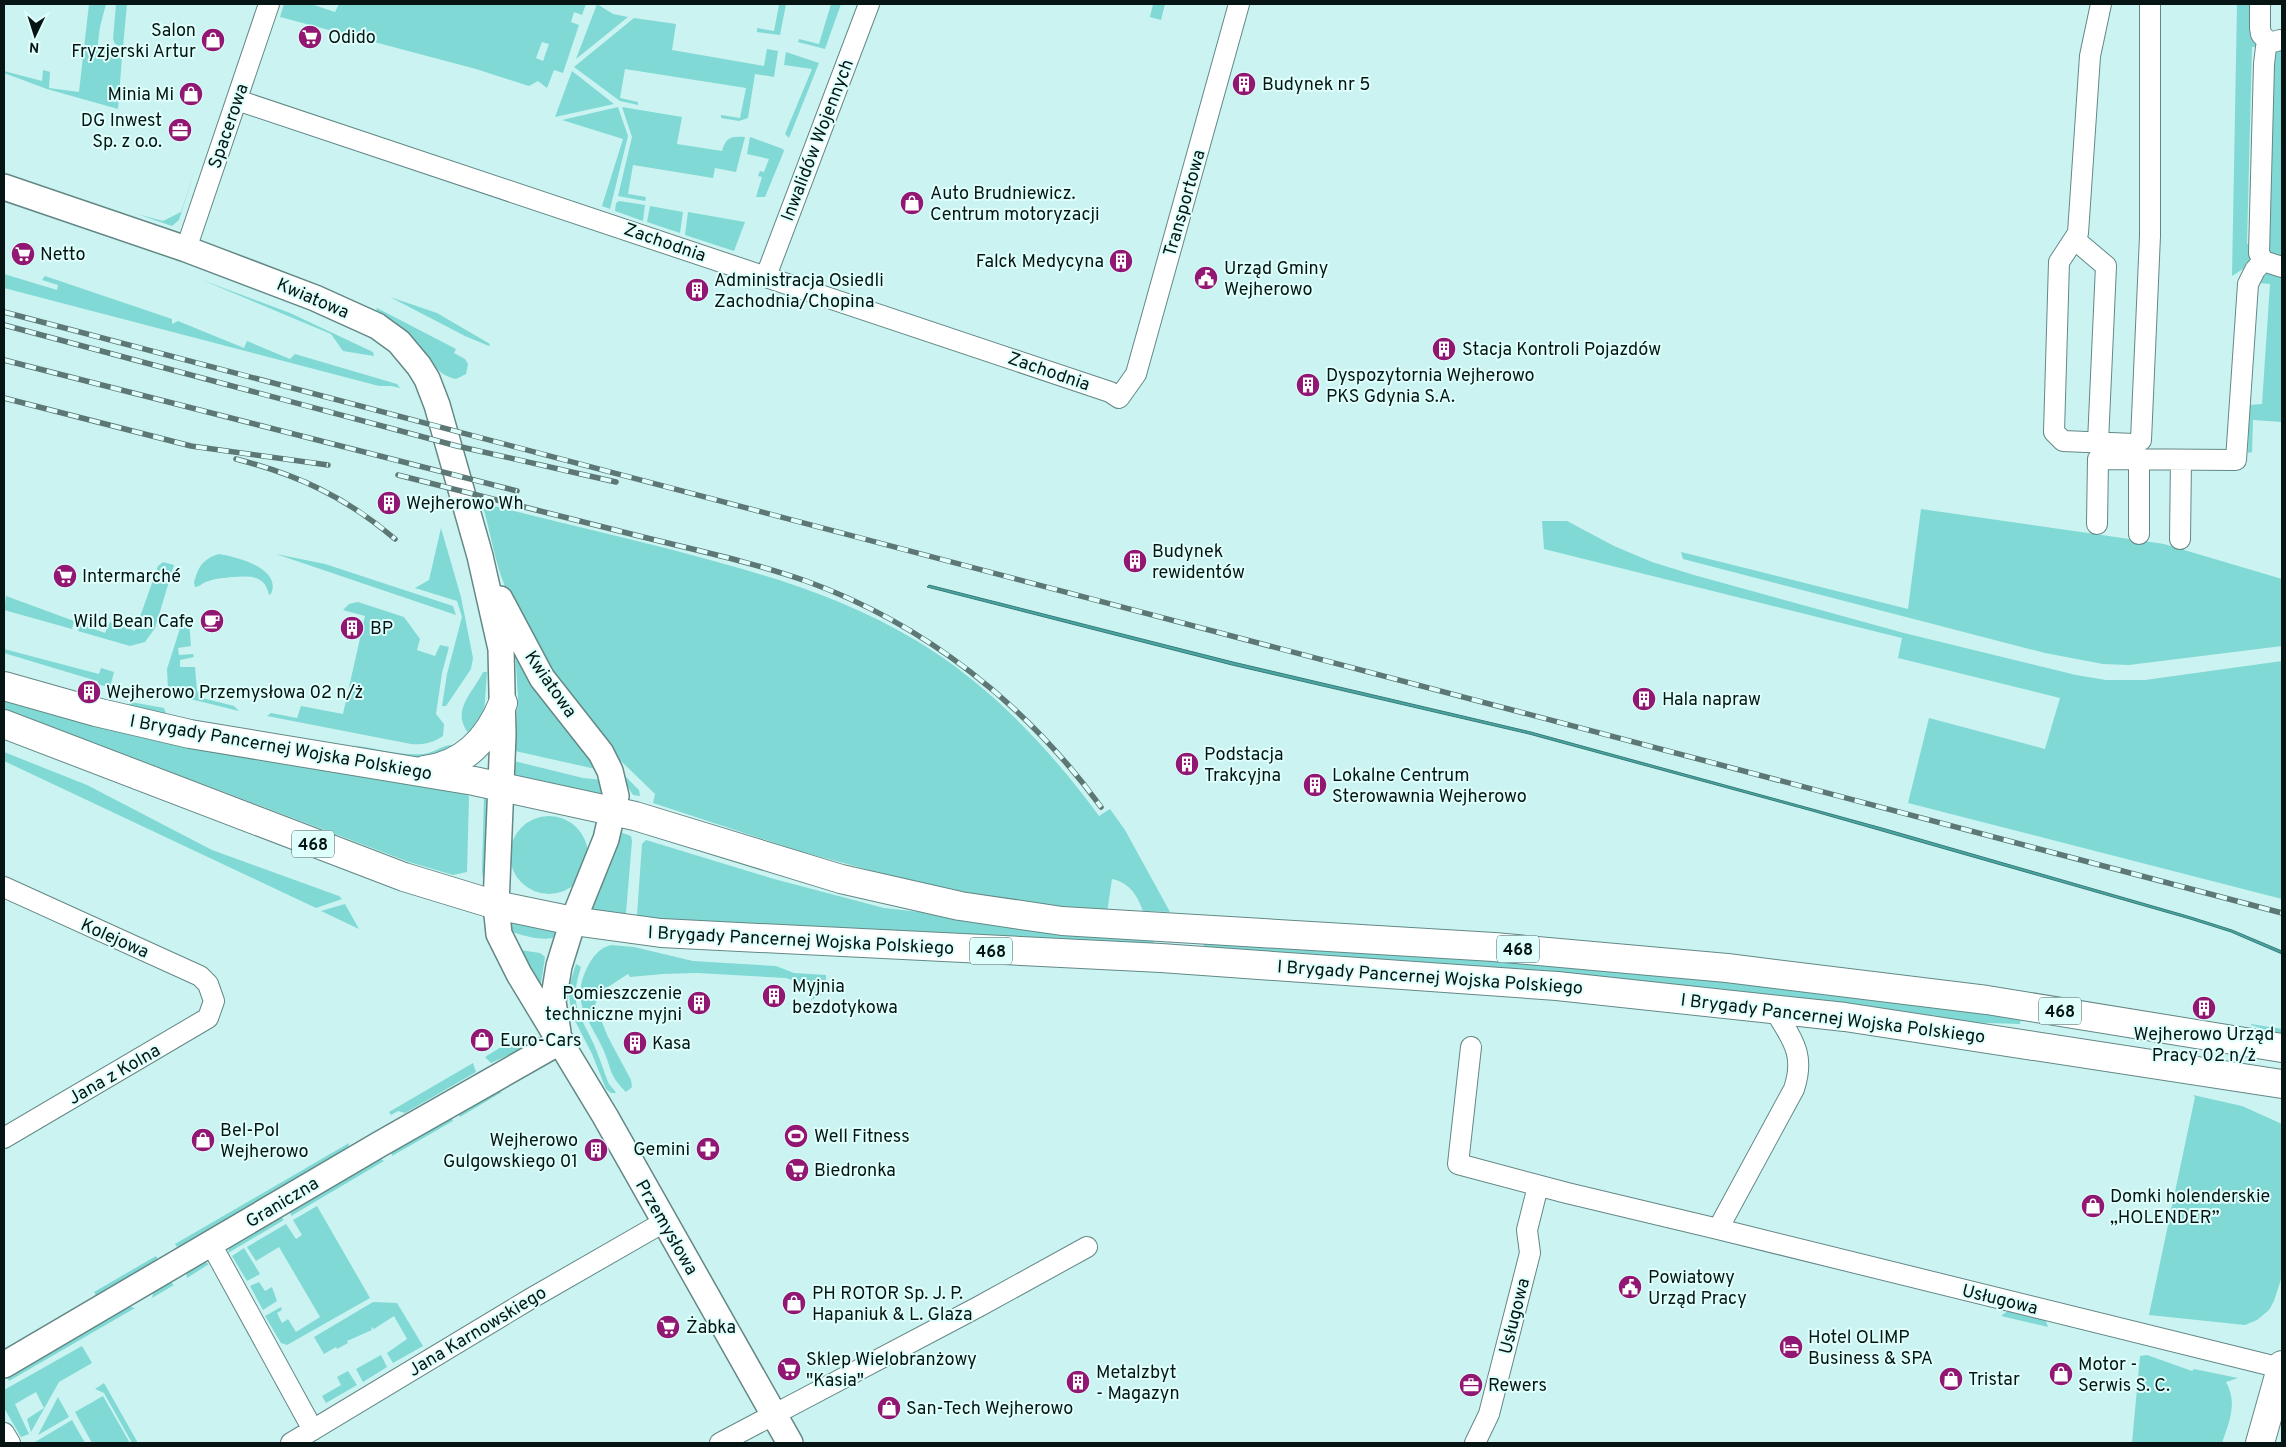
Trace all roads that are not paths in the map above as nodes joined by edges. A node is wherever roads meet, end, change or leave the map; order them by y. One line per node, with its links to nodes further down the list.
1 (269, 4): 8 (street, Spacerowa)
2 (869, 4): 13 (street, Inwalidów Wojennych)
3 (1238, 4): 14 (street, Transportowa)
4 (2101, 4): 10 (street)
5 (2150, 4): 15 (street)
6 (2260, 4): 7 (street)
7 (2276, 42): 12 (street)
8 (236, 100): 11 (street, Spacerowa); 13 (street, Zachodnia)
9 (4, 187): 11 (street, Kwiatowa)
10 (2074, 240): 15 (street); 15 (street)
11 (186, 249): 21 (street, Kwiatowa)
12 (2268, 260): 17 (street)
13 (766, 276): 14 (street, Zachodnia)
14 (1119, 398)
15 (2098, 442)
16 (2139, 460): 17 (street); 18 (street); 19 (street)
17 (2181, 460): 20 (street)
18 (2097, 524)
19 (2139, 534)
20 (2180, 539)
21 (480, 556): 23 (street, Kwiatowa); 27 (street, Kwiatowa)
22 (4, 686): 25 (main road, I Brygady Pancernej Wojska Polskiego / 468)
23 (503, 703): 25 (main road); 26 (street, Kwiatowa)
24 (4, 724): 29 (main road, 468)
25 (414, 771): 26 (main road, I Brygady Pancernej Wojska Polskiego / 468)
26 (502, 787): 27 (main road, 468); 29 (street, Kwiatowa)
27 (614, 811): 30 (street, Kwiatowa); 35 (main road, I Brygady Pancernej Wojska Polskiego / 468)
28 (4, 887): 31 (street, Kolejowa)
29 (496, 905): 30 (main road, 468); 33 (street, Przemysłowa)
30 (573, 921): 32 (main road, I Brygady Pancernej Wojska Polskiego / 468); 33 (street, Przemysłowa)
31 (214, 1001): 37 (street, Jana z Kolna)
32 (1774, 1009): 36 (main road, I Brygady Pancernej Wojska Polskiego / 468); 40 (street)
33 (560, 1041): 39 (street, Przemysłowa); 41 (street, Graniczna)
34 (1471, 1047): 38 (street, Usługowa)
35 (2282, 1048)
36 (2277, 1088)
37 (4, 1138)
38 (1538, 1186): 40 (street, Usługowa); 52 (street, Usługowa)
39 (664, 1222): 45 (street, Przemysłowa); 46 (street, Jana Karnowskiego)
40 (1718, 1229): 44 (street, Usługowa)
41 (211, 1244): 43 (street, Graniczna); 46 (street)
42 (1087, 1247): 45 (street)
43 (4, 1365)
44 (2282, 1366): 53 (main road)
45 (774, 1414): 50 (street); 51 (street, Przemysłowa)
46 (313, 1430): 49 (street, Jana Karnowskiego)
47 (4, 1433): 48 (street)
48 (10, 1443)
49 (291, 1443)
50 (720, 1443)
51 (790, 1443)
52 (1475, 1443)
53 (2260, 1443)

